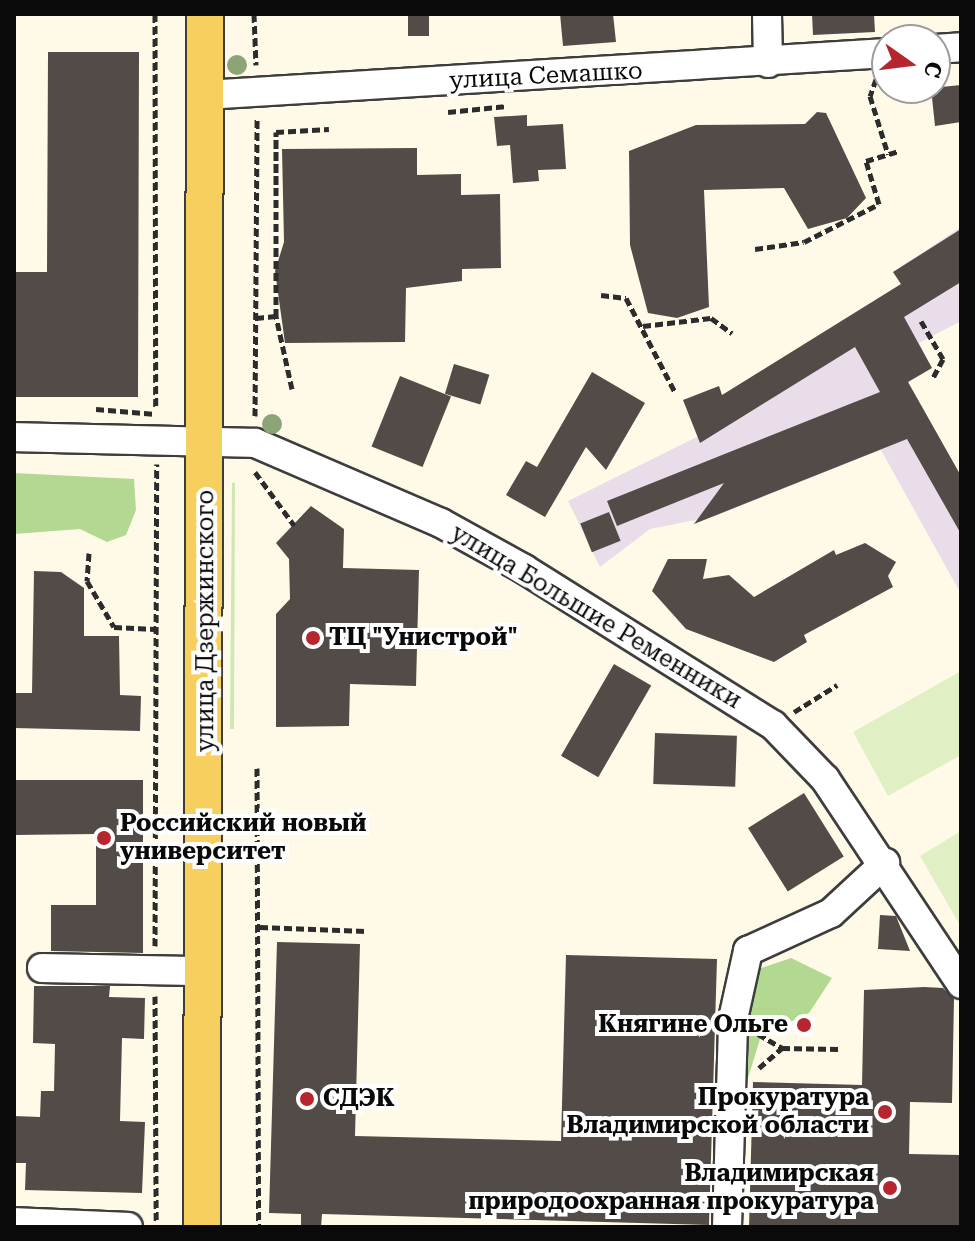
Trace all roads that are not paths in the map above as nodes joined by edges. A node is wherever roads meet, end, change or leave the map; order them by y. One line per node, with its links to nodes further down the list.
1 (205, 14): 5 (main road, улица Дзержинского)
2 (767, 14): 3 (street)
3 (768, 63): 4 (street, улица Семашко); 5 (street, улица Семашко)
4 (871, 66)
5 (205, 95): 7 (main road, улица Дзержинского)
6 (14, 437): 7 (street, улица Большие Ременники)
7 (204, 438): 8 (street, улица Большие Ременники); 10 (main road, улица Дзержинского)
8 (885, 863): 11 (street, улица Большие Ременники); 15 (street)
9 (42, 968): 10 (street)
10 (204, 971): 14 (main road, улица Дзержинского)
11 (961, 984)
12 (14, 1222): 13 (street)
13 (128, 1227)
14 (202, 1227)
15 (727, 1227)

